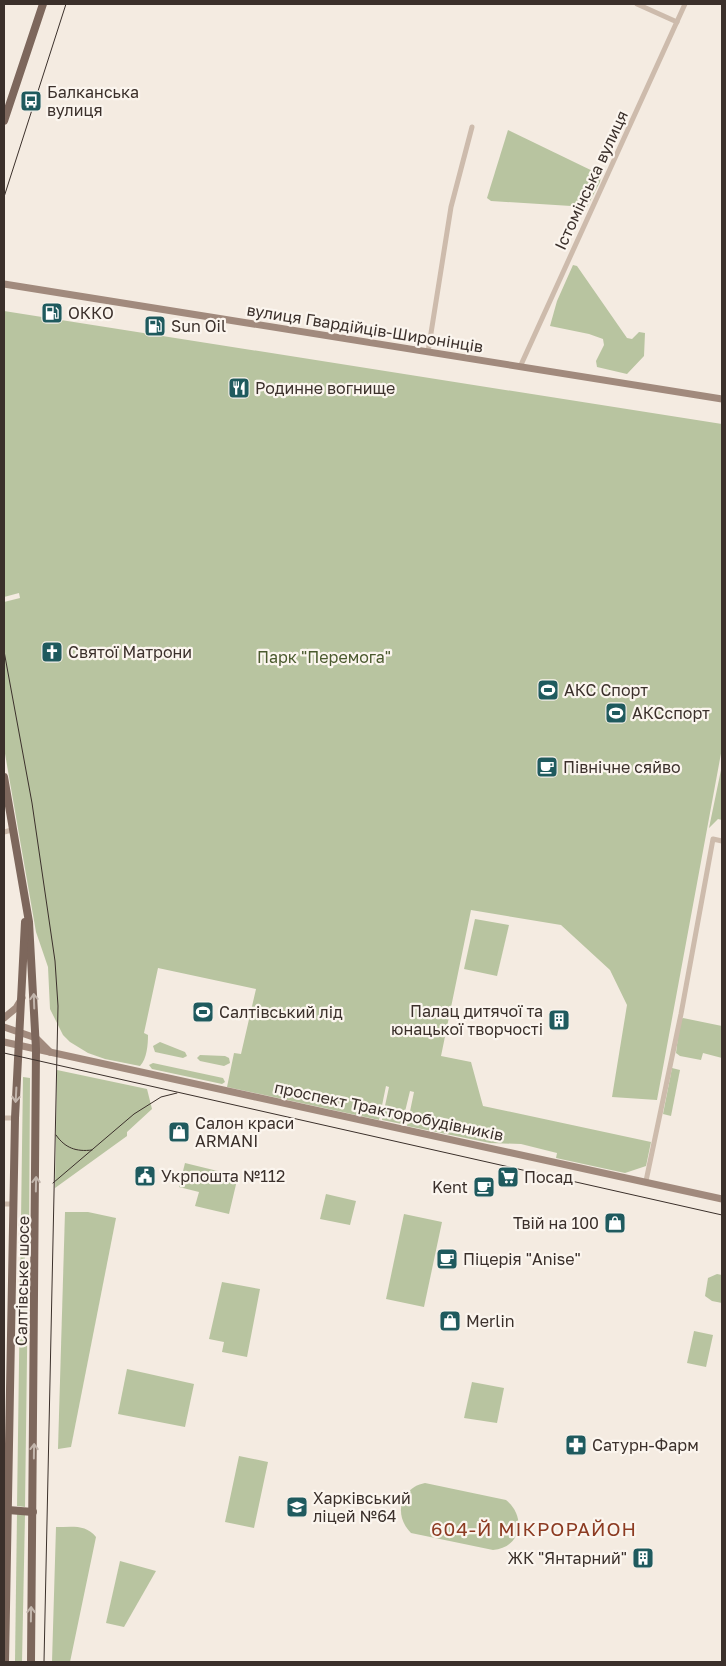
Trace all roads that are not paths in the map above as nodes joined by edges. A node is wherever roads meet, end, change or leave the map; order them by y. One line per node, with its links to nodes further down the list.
1 (43, 4): 5 (main road)
2 (637, 4): 4 (street)
3 (685, 4): 4 (street, Істомінська вулиця)
4 (678, 22): 9 (street, Істомінська вулиця)
5 (4, 121)
6 (472, 127): 8 (street)
7 (4, 284): 8 (main road, вулиця Гвардійців-Широнінців)
8 (428, 352): 9 (main road, вулиця Гвардійців-Широнінців)
9 (520, 367): 10 (main road, вулиця Гвардійців-Широнінців)
10 (722, 399)
11 (4, 777): 12 (main road, Салтівське шосе)
12 (8, 831): 14 (main road, Салтівське шосе)
13 (722, 841): 26 (street)
14 (25, 900): 15 (main road, Салтівське шосе); 19 (main road, Салтівське шосе, one-way to 14)
15 (22, 998): 16 (main road); 18 (main road, Салтівське шосе)
16 (4, 1018)
17 (4, 1027): 18 (main road)
18 (20, 1031): 19 (main road); 21 (main road, Салтівське шосе)
19 (36, 1038): 22 (main road, Салтівське шосе); 23 (main road)
20 (4, 1042): 21 (main road, проспект Тракторобудівників)
21 (19, 1046): 22 (main road, проспект Тракторобудівників); 25 (main road, Салтівське шосе, one-way to 25)
22 (36, 1049): 23 (main road, проспект Тракторобудівників); 31 (main road, Салтівське шосе, one-way to 22)
23 (50, 1052): 26 (main road, проспект Тракторобудівників)
24 (4, 1118): 25 (street)
25 (15, 1118): 29 (main road, Салтівське шосе)
26 (646, 1181): 27 (main road, проспект Тракторобудівників)
27 (722, 1199)
28 (4, 1204): 29 (street)
29 (14, 1204): 30 (main road, Салтівське шосе)
30 (8, 1510): 31 (main road); 32 (main road, Салтівське шосе)
31 (33, 1512): 33 (main road, Салтівське шосе, one-way to 31)
32 (5, 1662)
33 (31, 1662)

